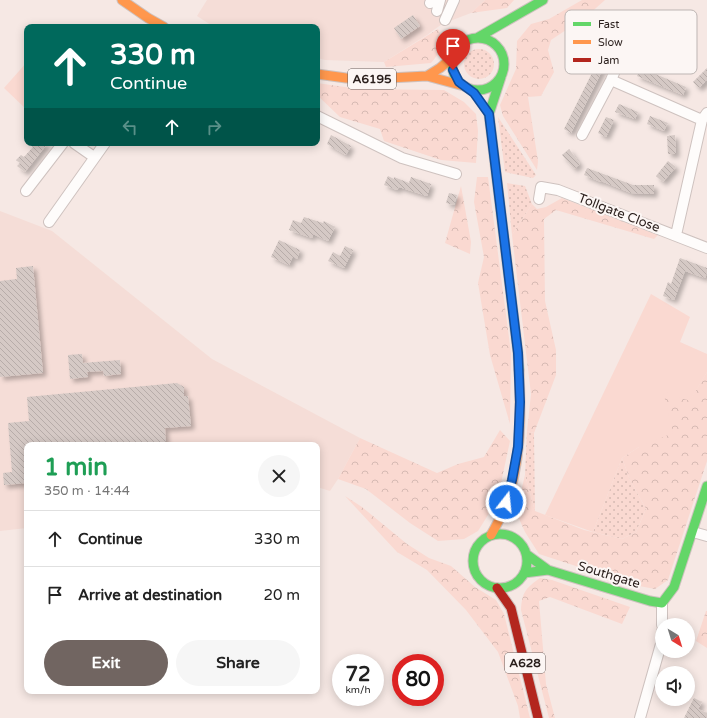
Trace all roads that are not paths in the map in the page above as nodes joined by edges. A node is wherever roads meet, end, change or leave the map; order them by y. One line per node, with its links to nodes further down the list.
1 (122, 0): 8 (main road)
2 (440, 0): 5 (street)
3 (454, 0): 7 (street)
4 (542, 0): 6 (main road)
5 (437, 11)
6 (516, 16): 9 (main road); 10 (main road)
7 (445, 20)
8 (159, 24)
9 (509, 29)
10 (477, 38): 12 (main road); 13 (main road)
11 (505, 41): 12 (main road)
12 (503, 55): 17 (main road)
13 (453, 57): 16 (main road); 19 (main road)
14 (320, 74): 16 (main road, A6195)
15 (614, 74): 18 (street)
16 (427, 76): 19 (main road, A6195)
17 (501, 77): 19 (main road); 20 (main road)
18 (611, 80): 21 (street); 24 (street)
19 (466, 87): 20 (main road)
20 (489, 114): 36 (main road)
21 (704, 116): 23 (street)
22 (320, 117): 29 (street)
23 (703, 134): 33 (street)
24 (582, 135)
25 (61, 146): 30 (street)
26 (78, 146): 28 (street)
27 (103, 146): 28 (street)
28 (94, 158): 32 (street)
29 (456, 174)
30 (26, 191)
31 (538, 199): 33 (street, Tollgate Close)
32 (49, 222)
33 (676, 235): 34 (street, Tollgate Close)
34 (707, 248)
35 (707, 486): 38 (main road)
36 (506, 502): 37 (main road); 39 (main road)
37 (509, 528): 39 (main road); 41 (main road)
38 (693, 532): 40 (street); 45 (main road)
39 (491, 535): 44 (main road, A628)
40 (707, 536)
41 (526, 554): 42 (main road, Southgate); 43 (main road)
42 (548, 570): 43 (main road, Southgate); 45 (main road, Southgate)
43 (522, 576): 44 (main road); 46 (main road)
44 (497, 588): 46 (main road, A628)
45 (662, 603): 47 (street)
46 (512, 608): 49 (main road, A628)
47 (662, 618)
48 (657, 658): 50 (street)
49 (538, 718)
50 (640, 718)

